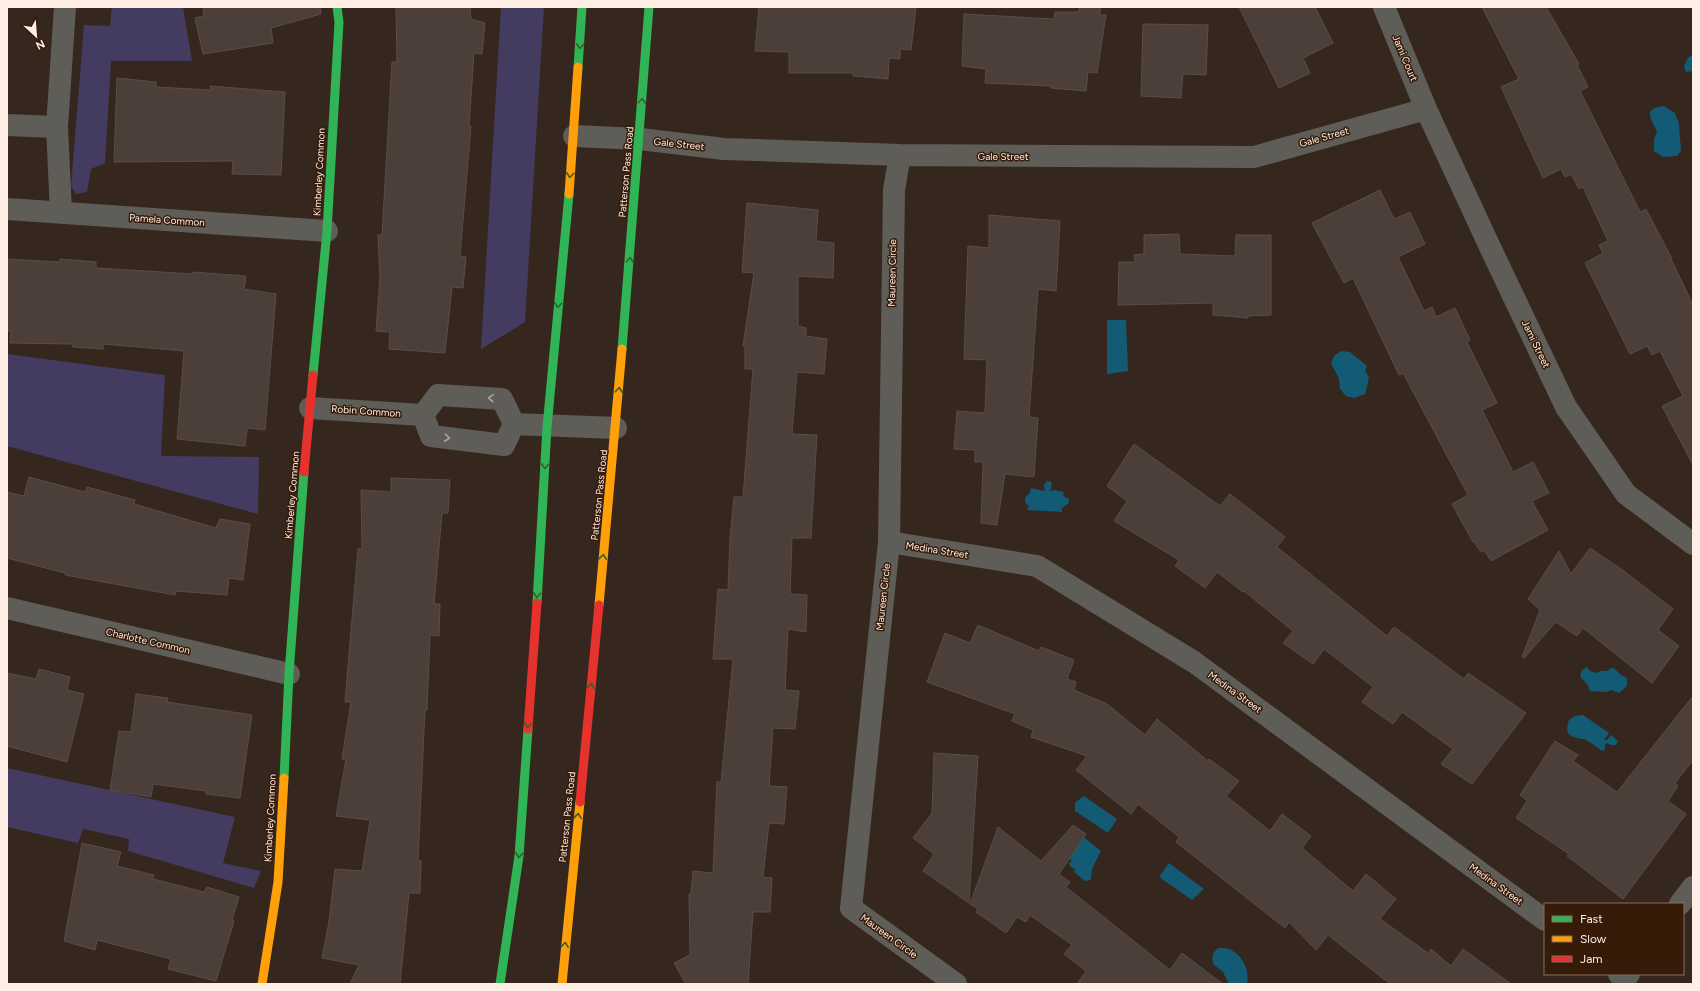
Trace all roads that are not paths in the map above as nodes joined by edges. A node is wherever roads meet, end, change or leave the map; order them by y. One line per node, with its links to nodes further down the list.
1 (65, 7): 8 (street)
2 (337, 7): 14 (main road, Kimberley Common)
3 (582, 7): 9 (main road, one-way to 9)
4 (649, 7): 10 (main road, Patterson Pass Road, one-way to 4)
5 (1384, 7): 6 (street, Jami Court)
6 (1426, 109): 11 (street, Gale Street); 21 (street, Jami Street)
7 (7, 125): 8 (street)
8 (57, 127): 13 (street)
9 (574, 136): 10 (street, Gale Street); 18 (main road, one-way to 18)
10 (640, 140): 11 (street, Gale Street); 19 (main road, Patterson Pass Road, one-way to 10)
11 (900, 155): 20 (street, Maureen Circle)
12 (7, 209): 13 (street, Pamela Common)
13 (61, 212): 14 (street, Pamela Common)
14 (327, 231): 15 (main road, Kimberley Common)
15 (310, 408): 16 (street, Robin Common); 23 (main road, Kimberley Common)
16 (423, 415): 17 (street, one-way to 16); 17 (street, one-way to 17)
17 (514, 424): 18 (street)
18 (547, 427): 19 (street); 28 (main road, one-way to 28)
19 (616, 428): 29 (main road, Patterson Pass Road, one-way to 19)
20 (889, 542): 26 (street, Medina Street); 30 (street, Maureen Circle)
21 (1693, 544)
22 (7, 608): 23 (street, Charlotte Common)
23 (289, 674): 27 (main road, Kimberley Common)
24 (1693, 887): 25 (street)
25 (1681, 903)
26 (1544, 919)
27 (262, 984)
28 (500, 984)
29 (562, 984)
30 (956, 984)

